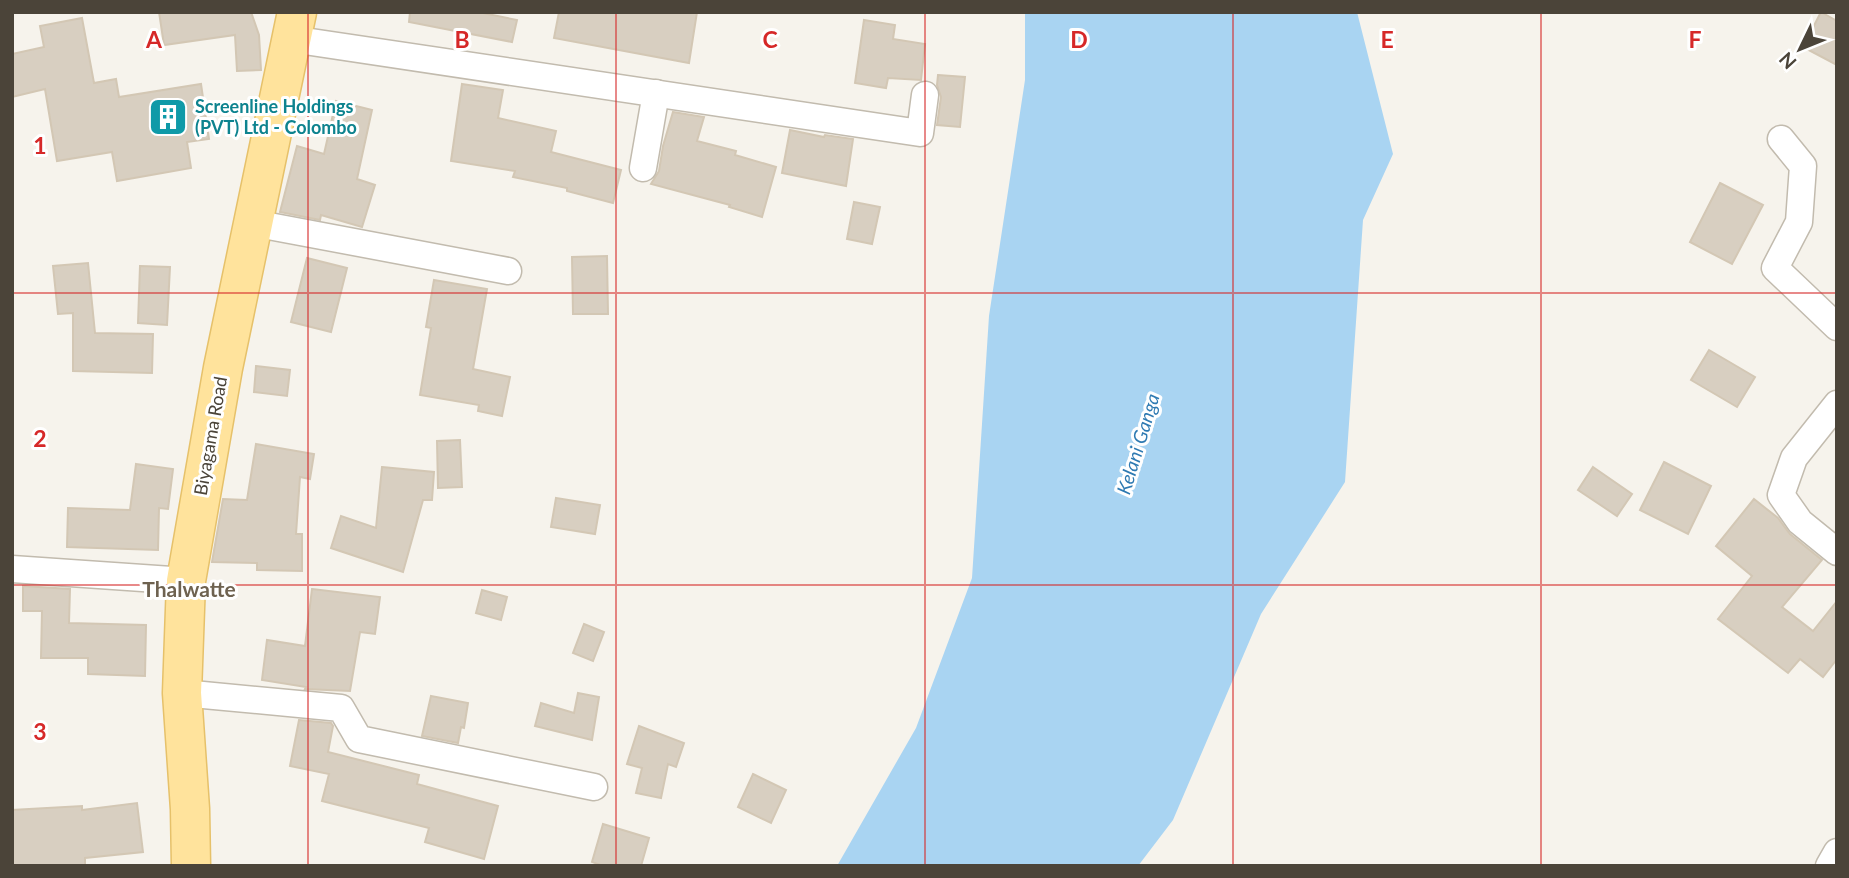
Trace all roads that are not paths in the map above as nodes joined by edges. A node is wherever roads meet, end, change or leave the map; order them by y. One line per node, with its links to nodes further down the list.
1 (294, 26): 2 (street); 6 (main road, Biyagama Road)
2 (656, 93): 3 (street); 5 (street)
3 (925, 95)
4 (1781, 139): 8 (street)
5 (643, 168)
6 (253, 223): 7 (street); 12 (main road, Biyagama Road)
7 (508, 271)
8 (1837, 327)
9 (1837, 404): 10 (street)
10 (1837, 552)
11 (12, 569): 12 (street)
12 (186, 581): 13 (main road, Biyagama Road)
13 (182, 693): 14 (street); 16 (main road, Biyagama Road)
14 (594, 787)
15 (1837, 852): 17 (street)
16 (191, 866)
17 (1829, 866)

